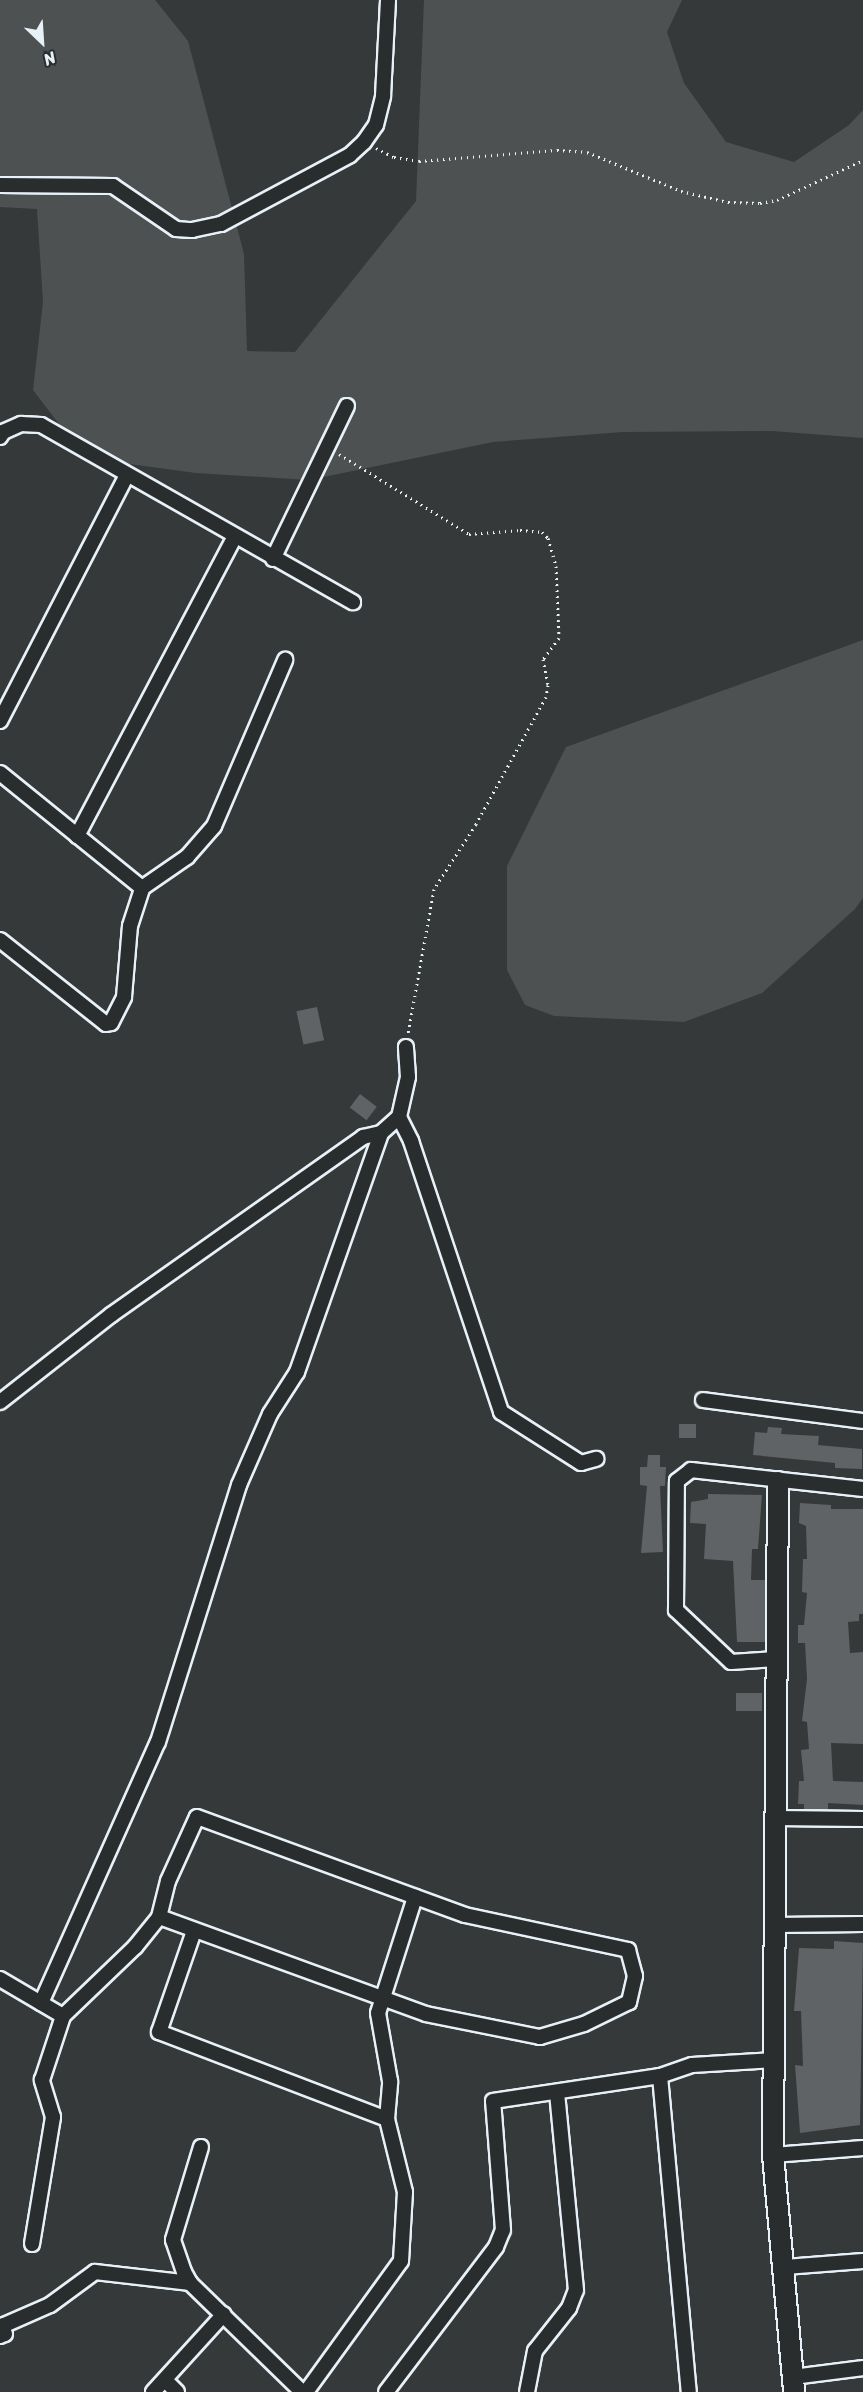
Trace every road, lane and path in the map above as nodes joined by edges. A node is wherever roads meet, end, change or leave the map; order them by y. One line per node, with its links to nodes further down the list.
1 (388, 0): 2 (street)
2 (364, 142): 3 (path); 4 (street)
3 (863, 160)
4 (0, 185)
5 (347, 406): 7 (street)
6 (0, 437): 8 (street)
7 (327, 447): 10 (street); 18 (path)
8 (126, 477): 9 (street); 13 (street)
9 (235, 536): 10 (street); 15 (street)
10 (273, 559): 11 (street)
11 (352, 602)
12 (285, 660): 16 (street)
13 (0, 721)
14 (0, 774): 15 (street)
15 (76, 836): 16 (street)
16 (142, 888): 17 (street)
17 (0, 940)
18 (406, 1047): 19 (street)
19 (399, 1117): 20 (street); 24 (street)
20 (381, 1133): 22 (street); 37 (street)
21 (703, 1400): 23 (street)
22 (0, 1402)
23 (863, 1421)
24 (596, 1460)
25 (778, 1482): 26 (street); 27 (street); 27 (street)
26 (863, 1489)
27 (776, 1659): 28 (street)
28 (776, 1818): 29 (street); 33 (street)
29 (863, 1820)
30 (415, 1897): 31 (street); 36 (street); 36 (street)
31 (159, 1917): 34 (street); 38 (street)
32 (863, 1924): 33 (street)
33 (776, 1925): 39 (street)
34 (194, 1931): 36 (street); 42 (street)
35 (0, 1980): 37 (street)
36 (382, 1999): 42 (street)
37 (41, 2003): 38 (street)
38 (63, 2016): 46 (street)
39 (775, 2060): 40 (street); 45 (street)
40 (660, 2076): 41 (street); 60 (street)
41 (557, 2094): 58 (street); 59 (street)
42 (387, 2119): 57 (street)
43 (201, 2147): 49 (street)
44 (863, 2148): 45 (street)
45 (773, 2155): 48 (street)
46 (32, 2244)
47 (863, 2261): 48 (street)
48 (784, 2267): 54 (street)
49 (190, 2283): 50 (street); 51 (street)
50 (224, 2314): 53 (street); 57 (street)
51 (0, 2337)
52 (863, 2368): 54 (street)
53 (165, 2380): 55 (street); 56 (street)
54 (793, 2384)
55 (153, 2392)
56 (177, 2392)
57 (304, 2392)
58 (386, 2392)
59 (527, 2392)
60 (689, 2392)

